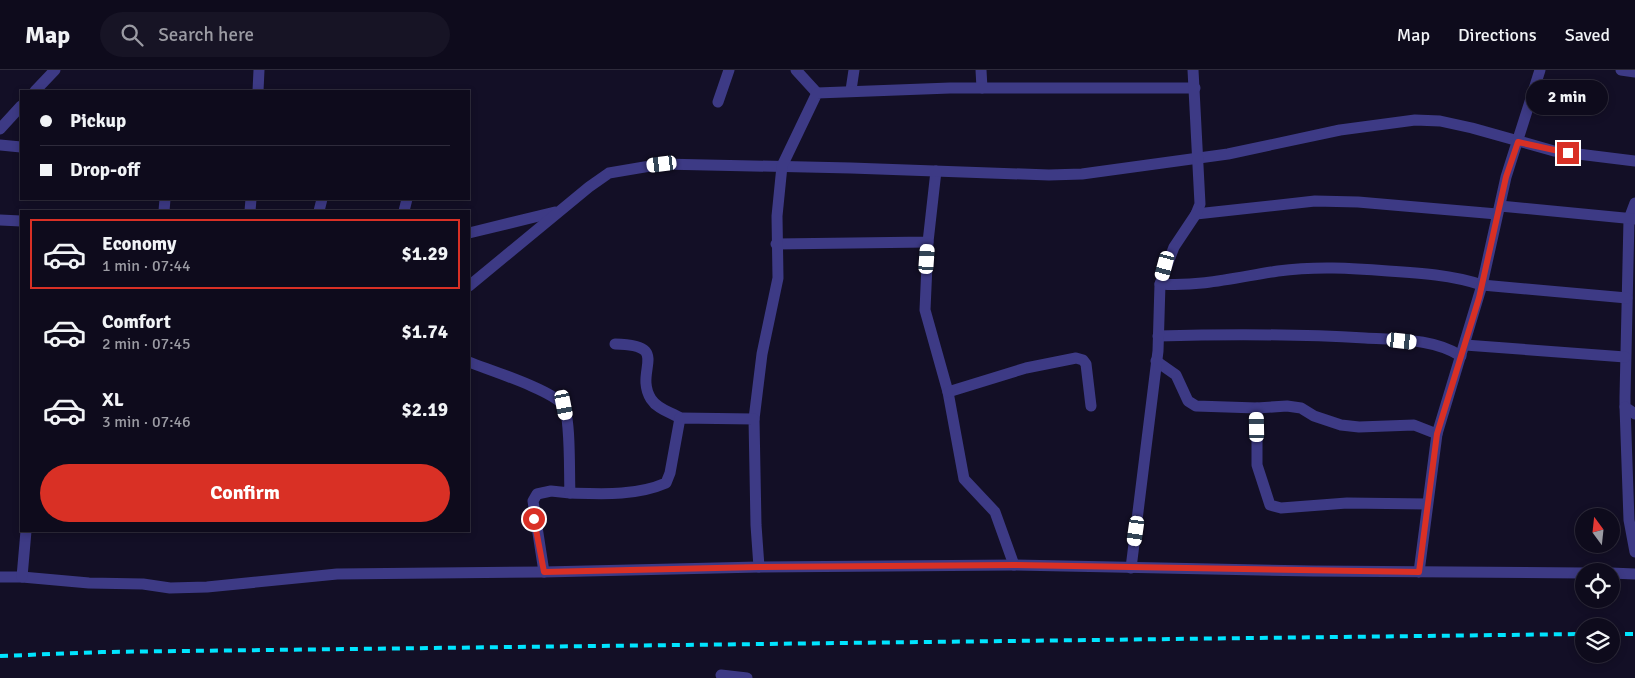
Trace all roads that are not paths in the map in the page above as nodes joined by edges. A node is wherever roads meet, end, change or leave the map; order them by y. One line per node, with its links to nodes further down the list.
1 (55, 70): 14 (street)
2 (259, 70): 15 (street)
3 (729, 70): 18 (street)
4 (796, 70): 17 (street)
5 (854, 70): 16 (street)
6 (981, 70): 12 (street)
7 (1193, 70): 8 (street); 13 (street)
8 (1199, 70)
9 (1540, 70): 21 (street)
10 (1621, 70): 11 (street)
11 (1635, 72)
12 (982, 88): 13 (street); 16 (street)
13 (1195, 88): 24 (street)
14 (36, 90)
15 (258, 90)
16 (851, 90): 17 (street)
17 (817, 93): 26 (street)
18 (718, 102)
19 (20, 107): 20 (street)
20 (0, 129)
21 (1518, 142): 24 (street); 25 (street); 29 (street)
22 (0, 145): 23 (street)
23 (20, 146)
24 (1199, 157): 27 (street); 31 (street)
25 (1635, 161)
26 (782, 166): 27 (street); 30 (street); 37 (street)
27 (936, 171): 36 (street)
28 (1635, 202): 32 (street)
29 (1498, 210): 31 (street); 32 (street); 40 (street)
30 (558, 211): 35 (street); 39 (street)
31 (1196, 214): 38 (street)
32 (1632, 219): 41 (street)
33 (0, 220): 34 (street)
34 (20, 221)
35 (470, 233)
36 (928, 242): 37 (street); 49 (street)
37 (776, 244): 54 (street)
38 (1160, 284): 40 (street); 42 (street)
39 (470, 285)
40 (1482, 285): 41 (street); 44 (street)
41 (1627, 298): 45 (street)
42 (1158, 336): 44 (street); 46 (street)
43 (615, 344): 53 (street)
44 (1463, 351): 45 (street); 55 (street)
45 (1625, 357): 48 (street)
46 (1156, 361): 51 (street); 62 (street)
47 (470, 362): 56 (street)
48 (1630, 374): 52 (street)
49 (948, 392): 50 (street); 60 (street)
50 (1091, 406)
51 (1257, 408): 55 (street); 57 (street)
52 (1630, 410): 59 (street)
53 (680, 418): 54 (street); 56 (street)
54 (754, 419): 61 (street)
55 (1437, 434): 57 (street)
56 (570, 493): 63 (street)
57 (1427, 504): 64 (street)
58 (26, 532): 69 (street)
59 (1635, 552)
60 (1014, 565): 61 (street); 62 (street)
61 (759, 567): 63 (street)
62 (1131, 568): 64 (street)
63 (544, 572): 69 (street)
64 (1419, 572): 65 (street)
65 (1575, 573)
66 (1620, 573): 67 (street)
67 (1635, 574)
68 (0, 577): 69 (street)
69 (22, 577)
70 (721, 674): 71 (street)
71 (747, 678)

